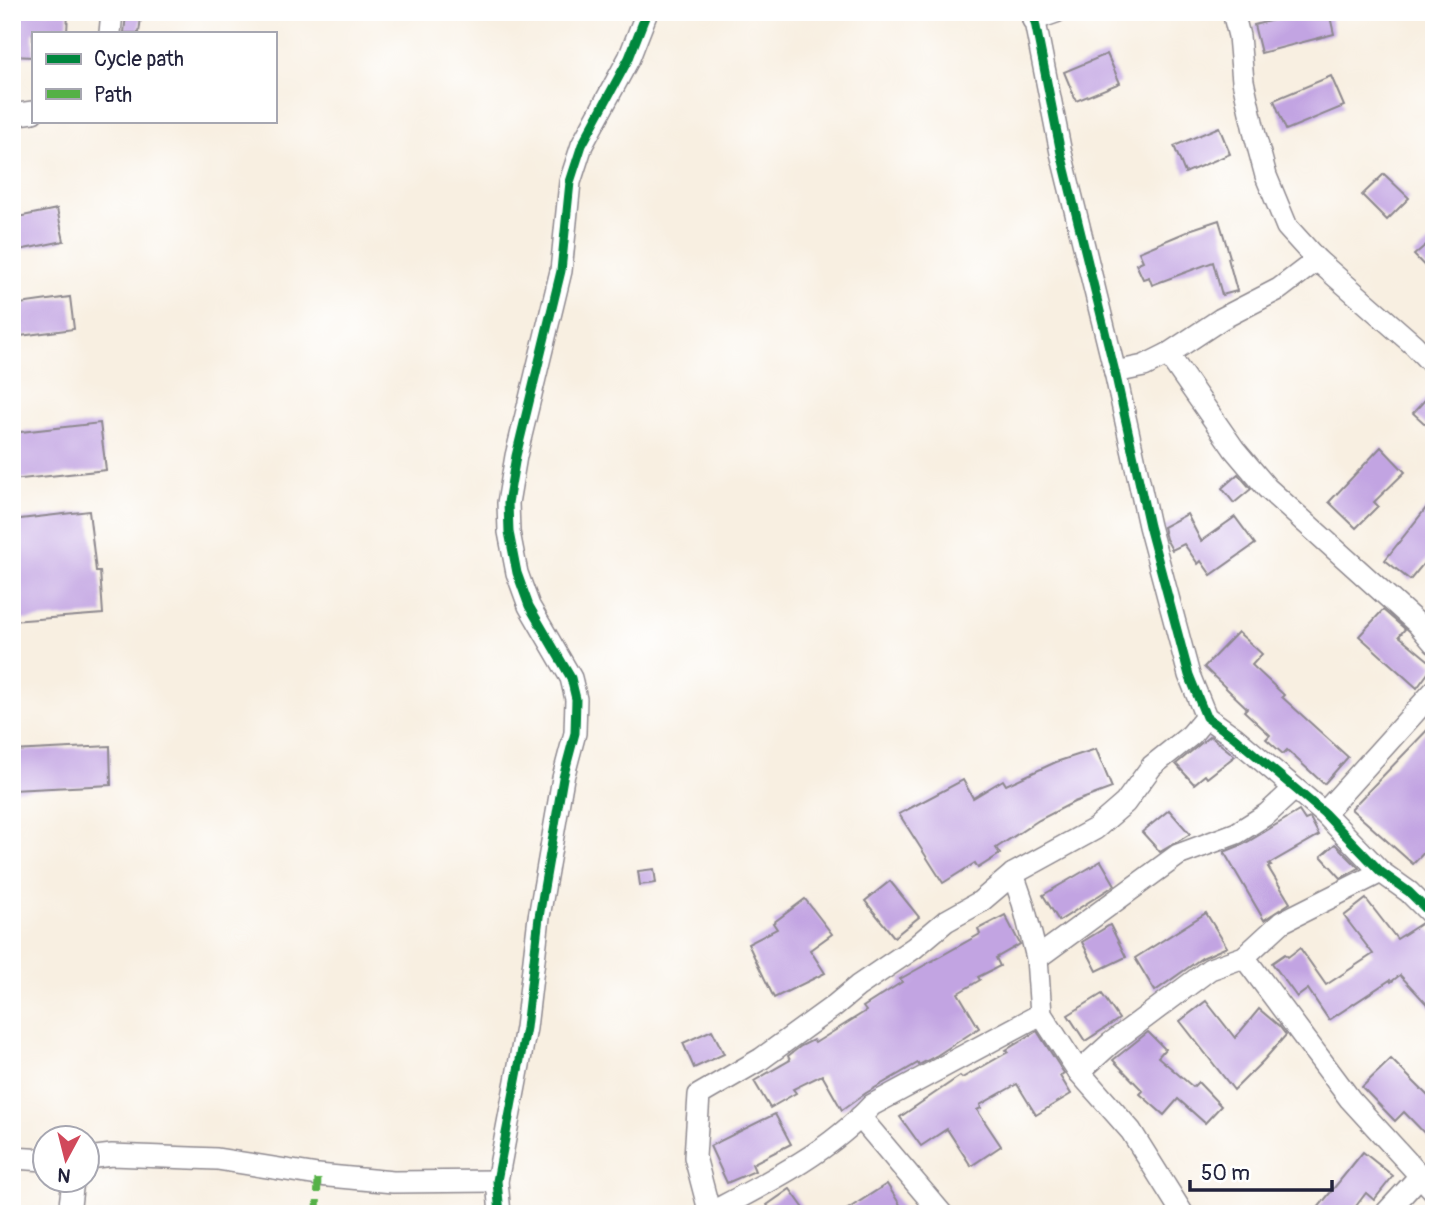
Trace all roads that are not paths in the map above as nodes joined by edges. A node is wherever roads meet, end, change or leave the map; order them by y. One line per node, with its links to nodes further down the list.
1 (112, 12): 6 (street)
2 (647, 12): 29 (street)
3 (1056, 12): 5 (street)
4 (1233, 12): 9 (street)
5 (1033, 16): 12 (street)
6 (110, 32)
7 (32, 112): 8 (street)
8 (12, 115)
9 (1317, 260): 10 (street); 11 (street)
10 (1168, 354): 12 (street); 13 (street)
11 (1434, 366)
12 (1115, 372): 15 (street)
13 (1434, 643)
14 (1434, 691): 17 (street)
15 (1206, 717): 16 (street); 19 (street)
16 (1294, 789): 17 (street); 22 (street)
17 (1324, 813): 18 (street)
18 (1381, 872): 20 (street); 21 (street)
19 (1013, 874): 22 (street); 34 (street)
20 (1434, 917)
21 (1244, 957): 24 (street); 30 (street)
22 (1037, 958): 23 (street)
23 (1041, 1014): 24 (street); 25 (street)
24 (1079, 1072): 36 (street)
25 (860, 1117): 34 (street); 35 (street)
26 (102, 1156): 29 (street)
27 (12, 1158): 28 (street)
28 (32, 1159)
29 (497, 1181): 33 (street)
30 (1427, 1184): 37 (street)
31 (71, 1194): 32 (street)
32 (69, 1214)
33 (500, 1214)
34 (710, 1214)
35 (942, 1214)
36 (1184, 1214)
37 (1385, 1214)

